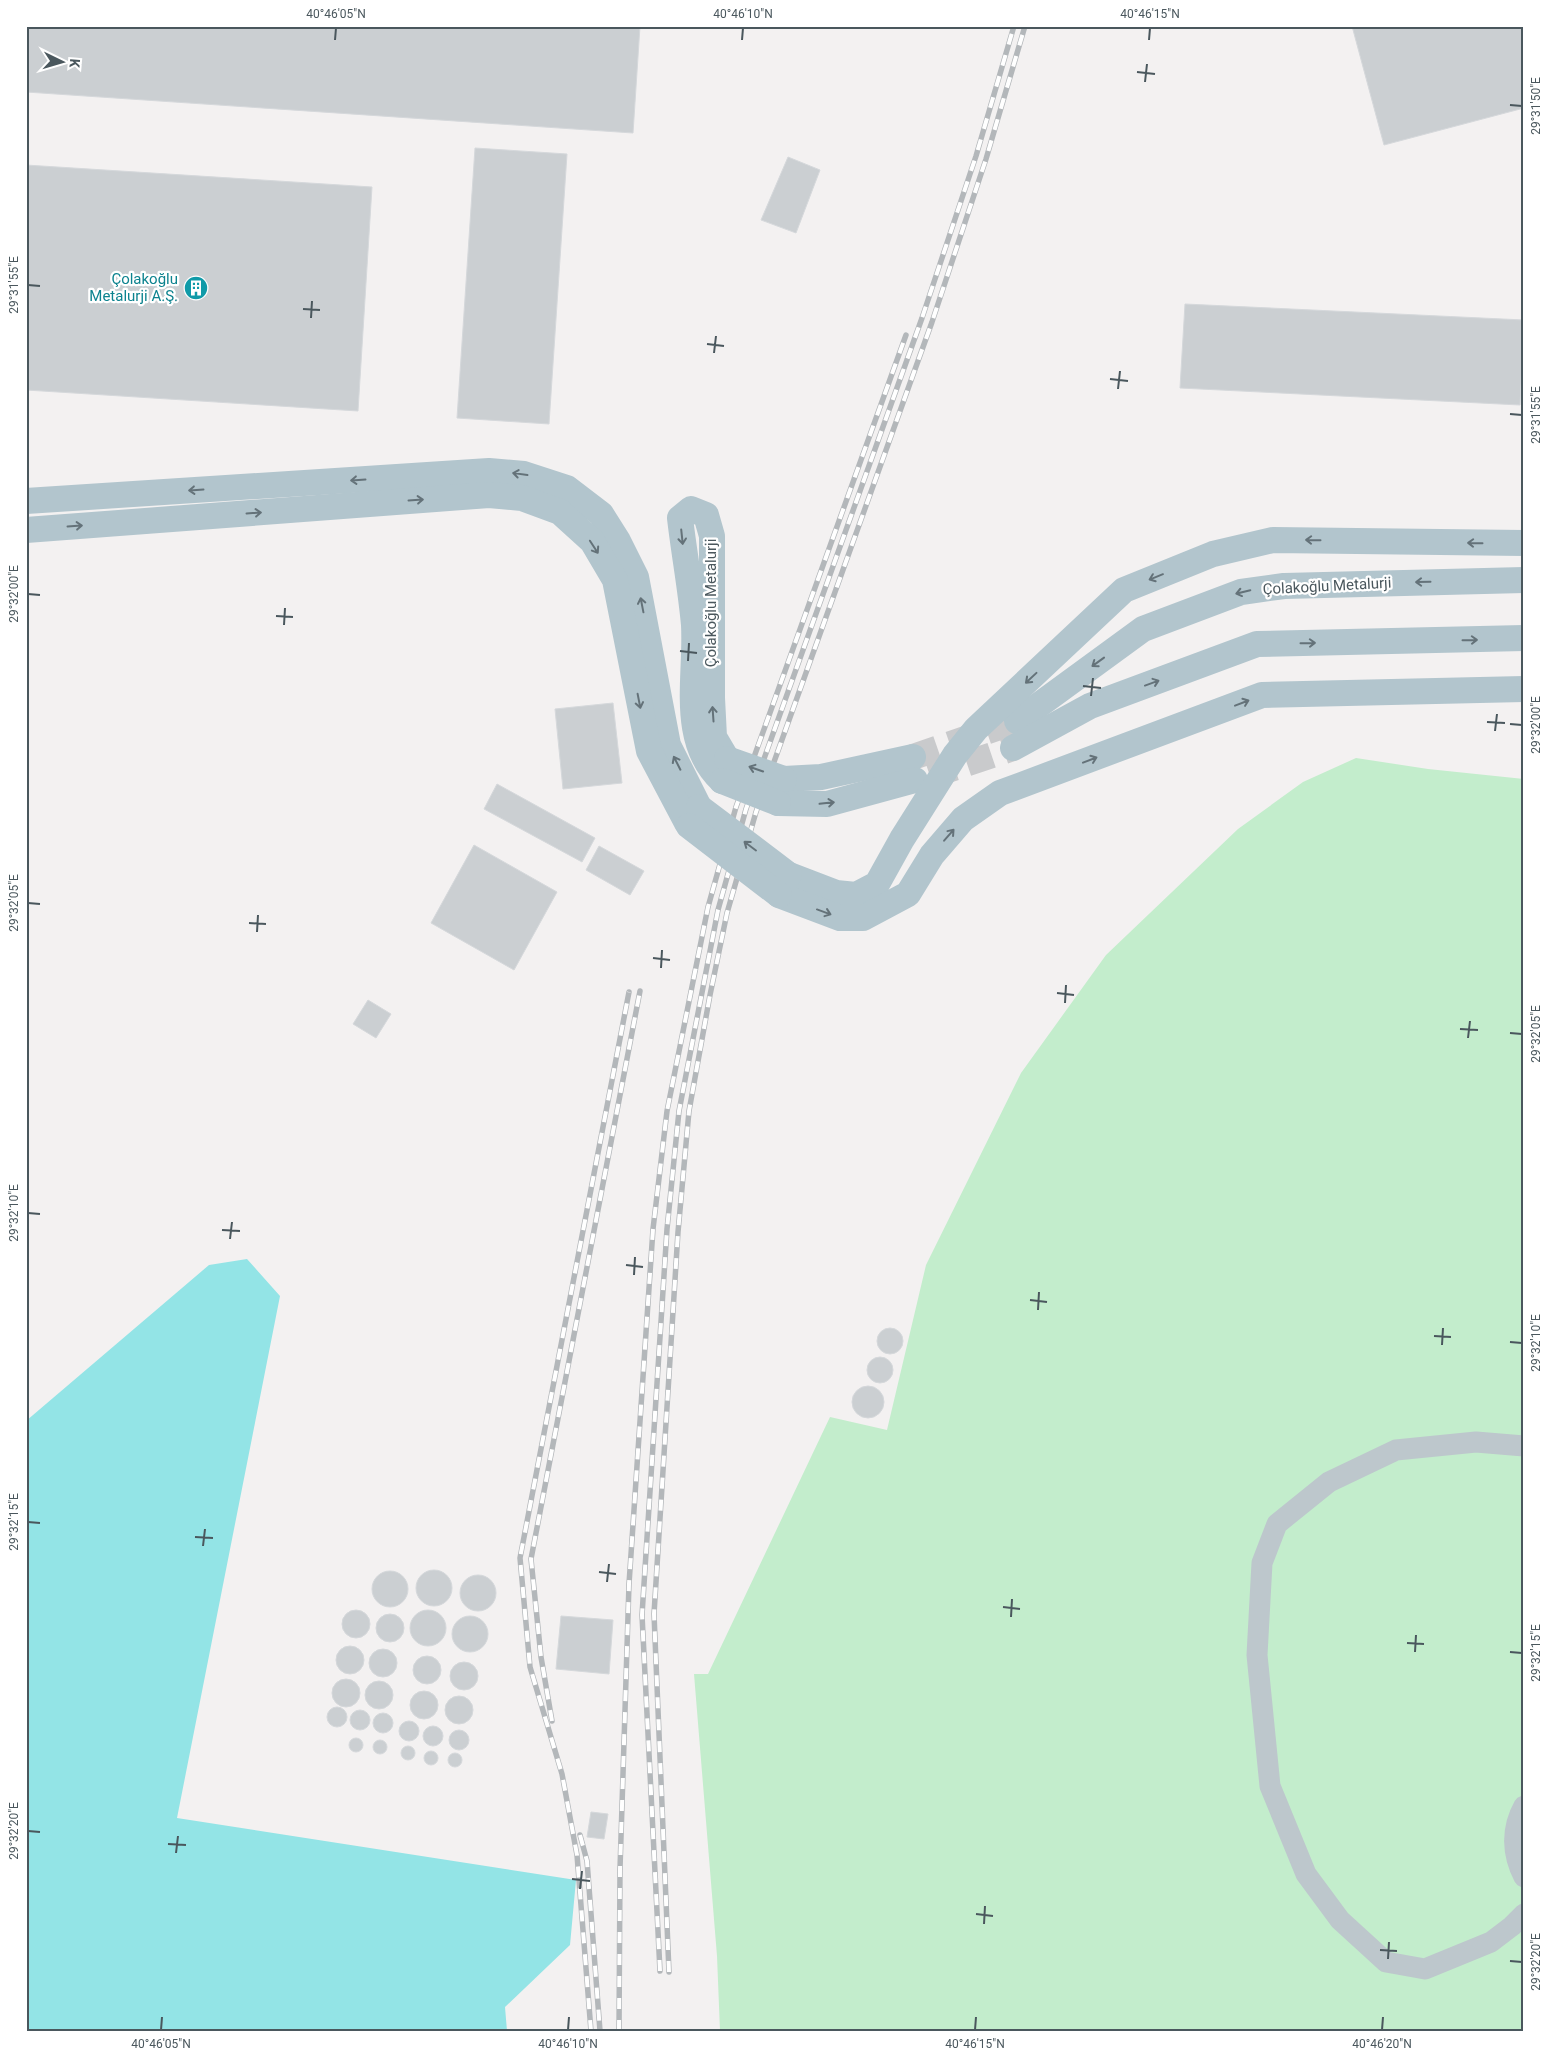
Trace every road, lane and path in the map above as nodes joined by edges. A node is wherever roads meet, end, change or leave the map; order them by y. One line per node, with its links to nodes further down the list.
1 (564, 500): 2 (main road, one-way to 2); 3 (main road, one-way to 1); 12 (main road, bridge)
2 (26, 501)
3 (26, 530)
4 (1524, 543): 12 (main road, one-way to 12)
5 (1524, 580): 8 (main road, Çolakoğlu Metalurji, one-way to 8)
6 (1524, 638): 9 (main road, one-way to 6)
7 (1524, 689): 12 (main road, one-way to 7)
8 (1017, 721)
9 (1014, 748)
10 (914, 769): 11 (main road, bridge)
11 (725, 770): 11 (main road, Çolakoğlu Metalurji, one-way to 11)
12 (784, 885)
13 (1524, 1446): 16 (street)
14 (1524, 1806): 15 (street)
15 (1524, 1877)
16 (1524, 1914)

